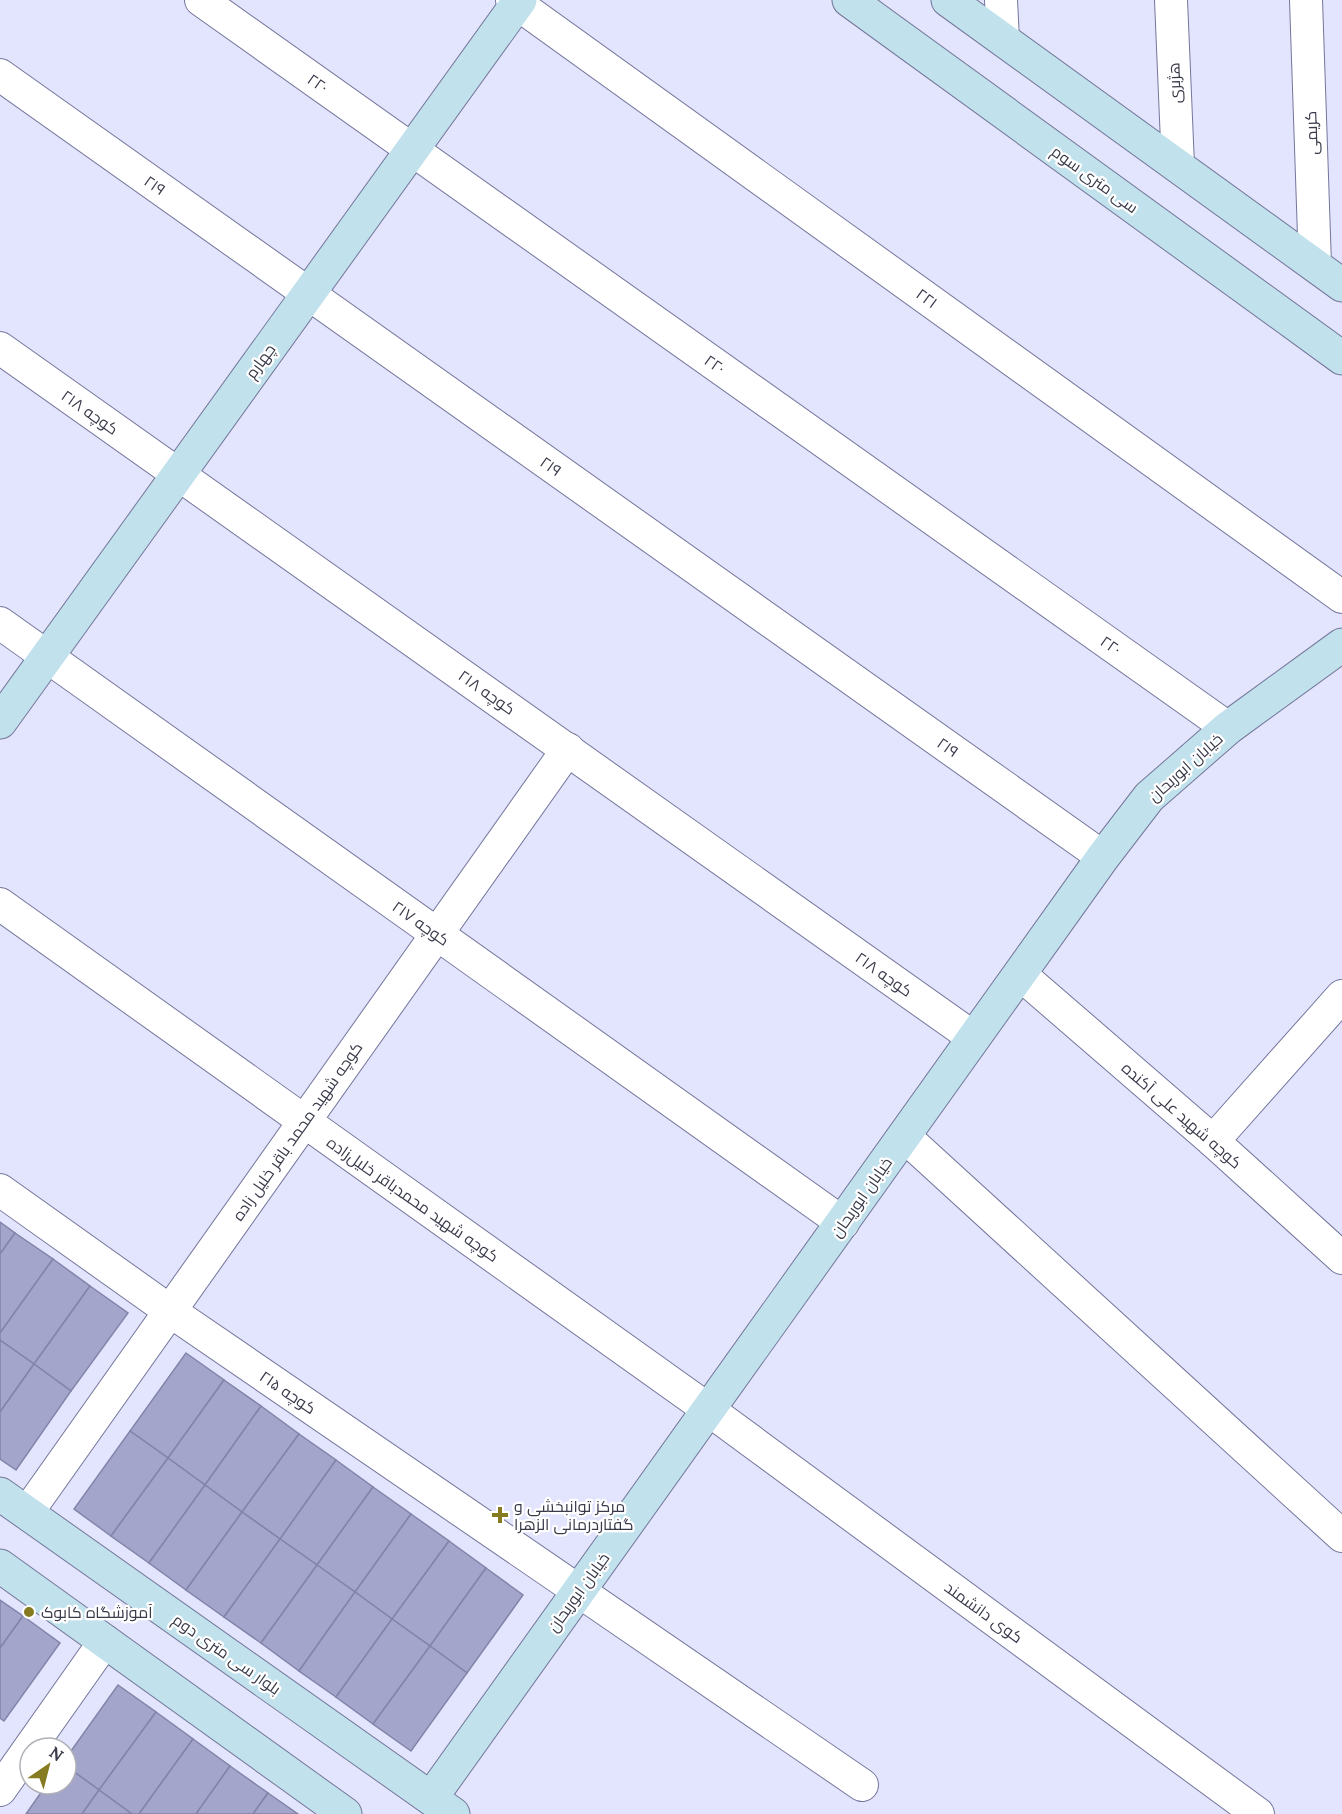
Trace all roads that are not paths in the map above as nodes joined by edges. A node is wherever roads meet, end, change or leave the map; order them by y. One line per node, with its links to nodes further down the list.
1 (201, 0): 10 (street, ۲۲۰)
2 (849, 0): 16 (street, سی متری سوم)
3 (948, 0): 8 (street)
4 (1001, 0): 8 (street)
5 (1171, 0): 11 (street, هژبری)
6 (1306, 0): 12 (street, کریمی)
7 (516, 1): 10 (street, چهارم); 18 (street, ۲۲۱)
8 (1003, 40): 11 (street)
9 (0, 75): 14 (street, ۲۱۹)
10 (412, 149): 14 (street, چهارم); 23 (street, ۲۲۰)
11 (1178, 166): 12 (street)
12 (1315, 265): 13 (street)
13 (1342, 285)
14 (309, 294): 17 (street, چهارم); 25 (street, ۲۱۹)
15 (0, 348): 17 (street, کوچه ۲۱۸)
16 (1342, 358)
17 (179, 474): 21 (street, چهارم); 24 (street, کوچه ۲۱۸)
18 (1342, 597)
19 (0, 622): 21 (street, کوچه ۲۱۷)
20 (1342, 645): 23 (street, خیابان ابوریحان)
21 (47, 656): 22 (street, چهارم); 27 (street, کوچه ۲۱۷)
22 (0, 722)
23 (1228, 728): 25 (street, خیابان ابوریحان)
24 (568, 749): 27 (street, کوچه شهید محمد باقر خلیل زاده); 30 (street, کوچه ۲۱۸)
25 (1103, 857): 28 (street, خیابان ابوریحان)
26 (0, 904): 31 (street, کوچه شهید محمدباقر خلیل‌زاده)
27 (437, 934): 31 (street, کوچه شهید محمد باقر خلیل زاده); 35 (street, کوچه ۲۱۷)
28 (1020, 974): 30 (street, خیابان ابوریحان); 33 (street, کوچه شهید علی آکنده)
29 (1342, 996): 33 (street)
30 (974, 1038): 32 (street, خیابان ابوریحان)
31 (304, 1122): 37 (street, کوچه شهید محمد باقر خلیل زاده); 38 (street, کوچه شهید محمدباقر خلیل‌زاده)
32 (904, 1136): 35 (street, خیابان ابوریحان); 41 (street)
33 (1213, 1141): 36 (street, کوچه شهید علی آکنده)
34 (0, 1190): 37 (street, کوچه ۲۱۵)
35 (843, 1223): 38 (street, خیابان ابوریحان)
36 (1342, 1258)
37 (170, 1311): 40 (street, کوچه شهید محمد باقر خلیل زاده); 43 (street, کوچه ۲۱۵)
38 (709, 1410): 43 (street, خیابان ابوریحان); 49 (street, کوی دانشمند)
39 (0, 1494): 40 (street, بلوار سی متری دوم)
40 (27, 1513): 47 (street, بلوار سی متری دوم)
41 (1342, 1536)
42 (0, 1566): 44 (street)
43 (578, 1591): 45 (street, کوچه ۲۱۵); 47 (street, خیابان ابوریحان)
44 (105, 1641): 46 (street); 48 (street)
45 (862, 1785)
46 (0, 1790)
47 (442, 1806)
48 (345, 1814)
49 (1258, 1814)

